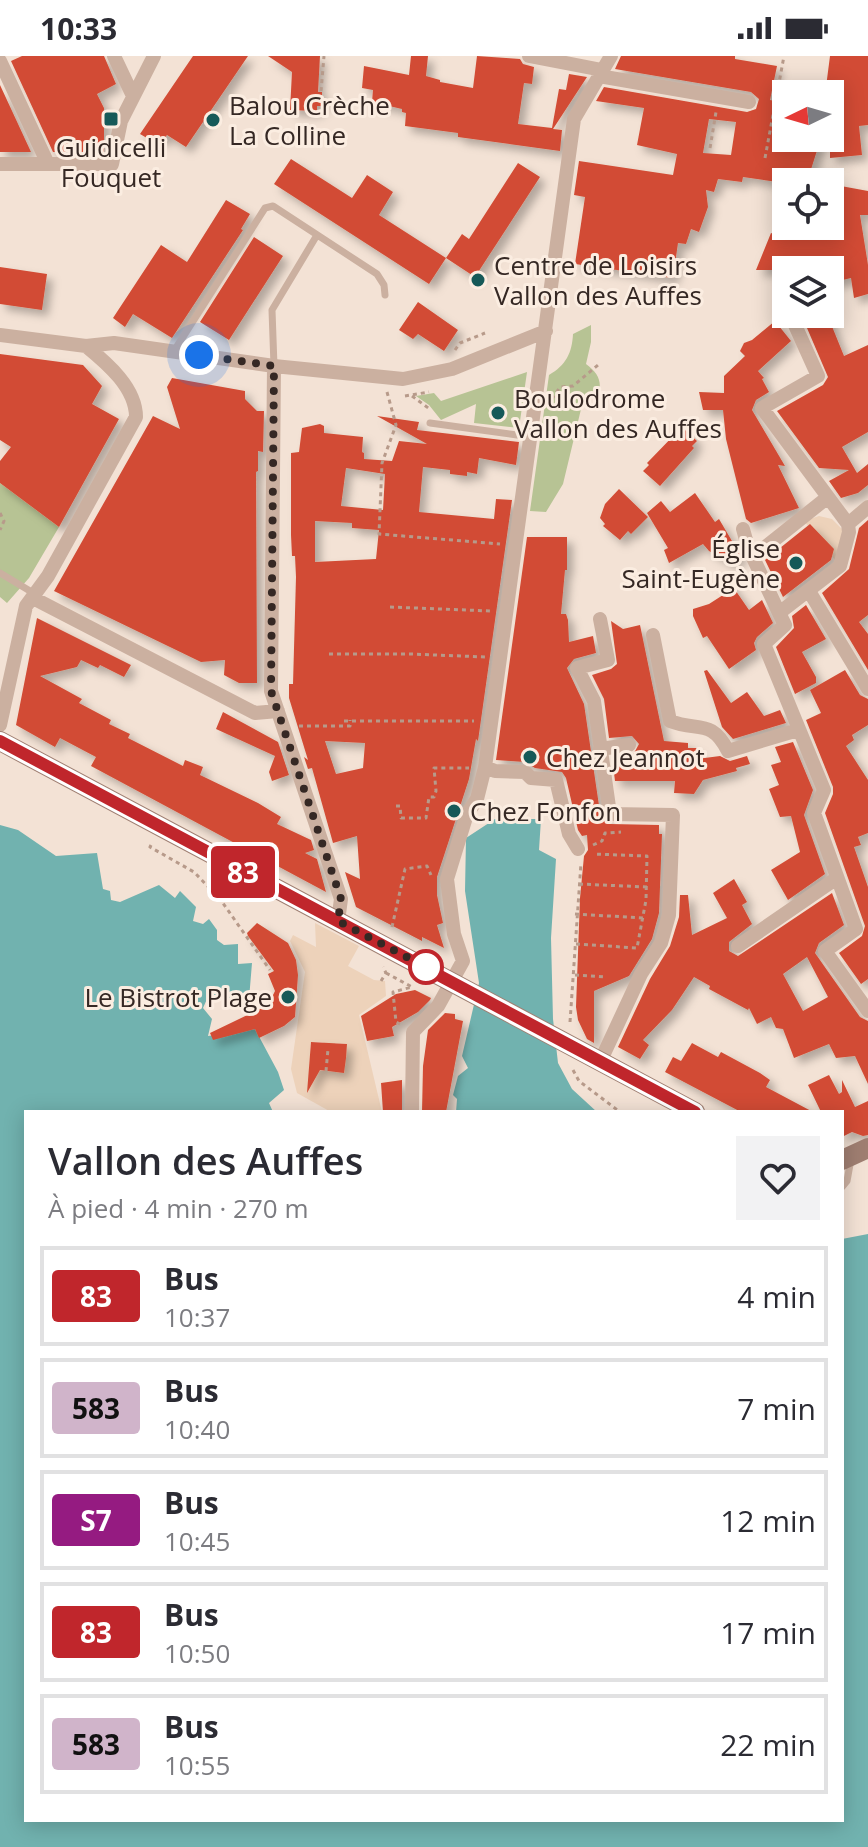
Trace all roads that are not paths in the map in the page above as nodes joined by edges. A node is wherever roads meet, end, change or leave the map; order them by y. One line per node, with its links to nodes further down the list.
1 (114, 56): 7 (street)
2 (154, 56): 7 (street)
3 (529, 56): 6 (street)
4 (611, 56): 6 (street)
5 (0, 61): 10 (street)
6 (600, 73): 8 (street); 14 (street)
7 (133, 96): 10 (street)
8 (749, 102)
9 (0, 164): 10 (street)
10 (48, 164)
11 (317, 235): 12 (lane); 17 (lane); 18 (lane)
12 (385, 295)
13 (796, 328): 21 (street)
14 (546, 331): 18 (street); 20 (street)
15 (0, 335): 16 (street)
16 (86, 346): 17 (street); 28 (street)
17 (174, 351): 18 (street)
18 (274, 366): 33 (street)
19 (430, 423): 20 (lane)
20 (531, 437): 39 (street)
21 (828, 497): 23 (street); 25 (street)
22 (868, 507): 23 (street)
23 (848, 524): 27 (street)
24 (743, 529): 25 (street)
25 (753, 557): 29 (street)
26 (0, 573): 28 (lane)
27 (809, 591): 29 (street); 32 (street)
28 (34, 596): 33 (street); 34 (street)
29 (779, 613): 35 (street)
30 (600, 619): 38 (street)
31 (653, 635): 35 (street)
32 (868, 689)
33 (278, 711): 42 (street)
34 (0, 725)
35 (798, 730): 41 (street)
36 (0, 741): 42 (main road)
37 (629, 745): 38 (street)
38 (600, 749): 46 (street)
39 (485, 767): 40 (street); 47 (street)
40 (580, 850)
41 (837, 878): 43 (street); 44 (street)
42 (338, 921): 46 (main road)
43 (862, 924): 45 (street)
44 (738, 946)
45 (868, 1011)
46 (586, 1060): 48 (main road)
47 (412, 1110)
48 (691, 1110)
49 (854, 1155): 50 (lane)
50 (844, 1185)

